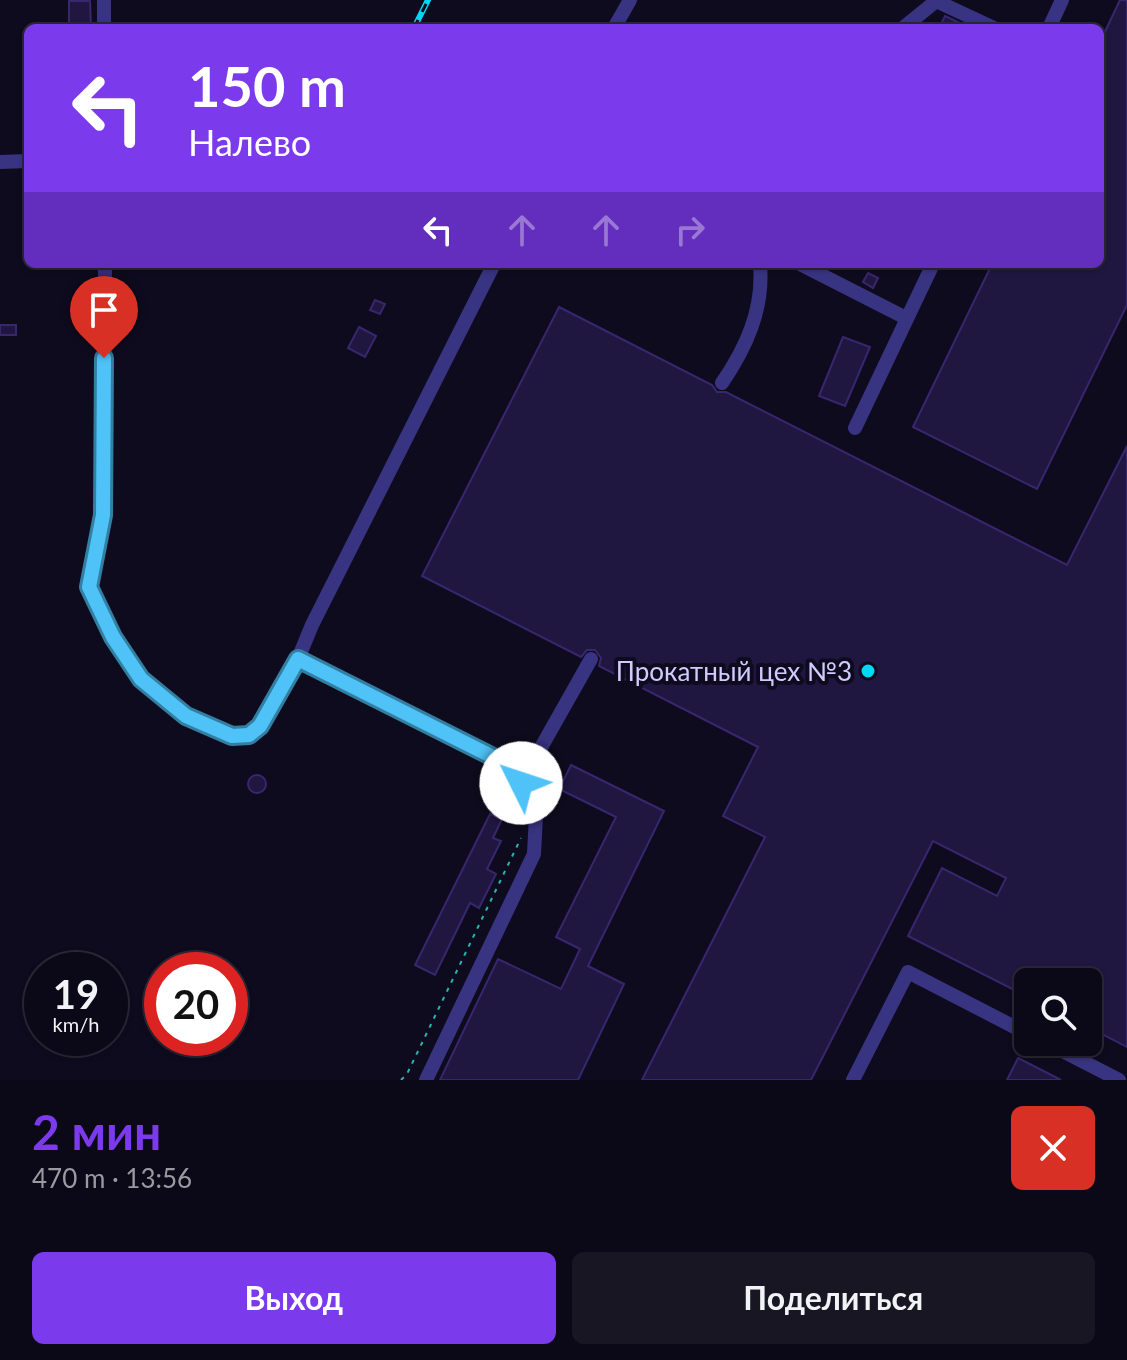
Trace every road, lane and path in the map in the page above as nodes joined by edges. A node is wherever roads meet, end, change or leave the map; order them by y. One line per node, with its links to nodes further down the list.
1 (104, 0): 4 (lane)
2 (630, 0): 5 (lane)
3 (1062, 0): 8 (lane)
4 (104, 24)
5 (616, 24)
6 (908, 24): 7 (lane)
7 (985, 24)
8 (1051, 24)
9 (24, 161): 10 (lane)
10 (0, 162)
11 (105, 268): 19 (lane)
12 (492, 268): 19 (lane)
13 (760, 268): 17 (lane)
14 (808, 268): 16 (lane)
15 (931, 268): 16 (lane)
16 (906, 318): 18 (lane)
17 (722, 383)
18 (855, 428)
19 (298, 659): 21 (lane)
20 (591, 659): 21 (lane)
21 (521, 783): 26 (lane)
22 (521, 838): 25 (path)
23 (1014, 1027): 27 (lane)
24 (1072, 1056): 28 (lane)
25 (401, 1080)
26 (426, 1080)
27 (853, 1080)
28 (1119, 1080)

